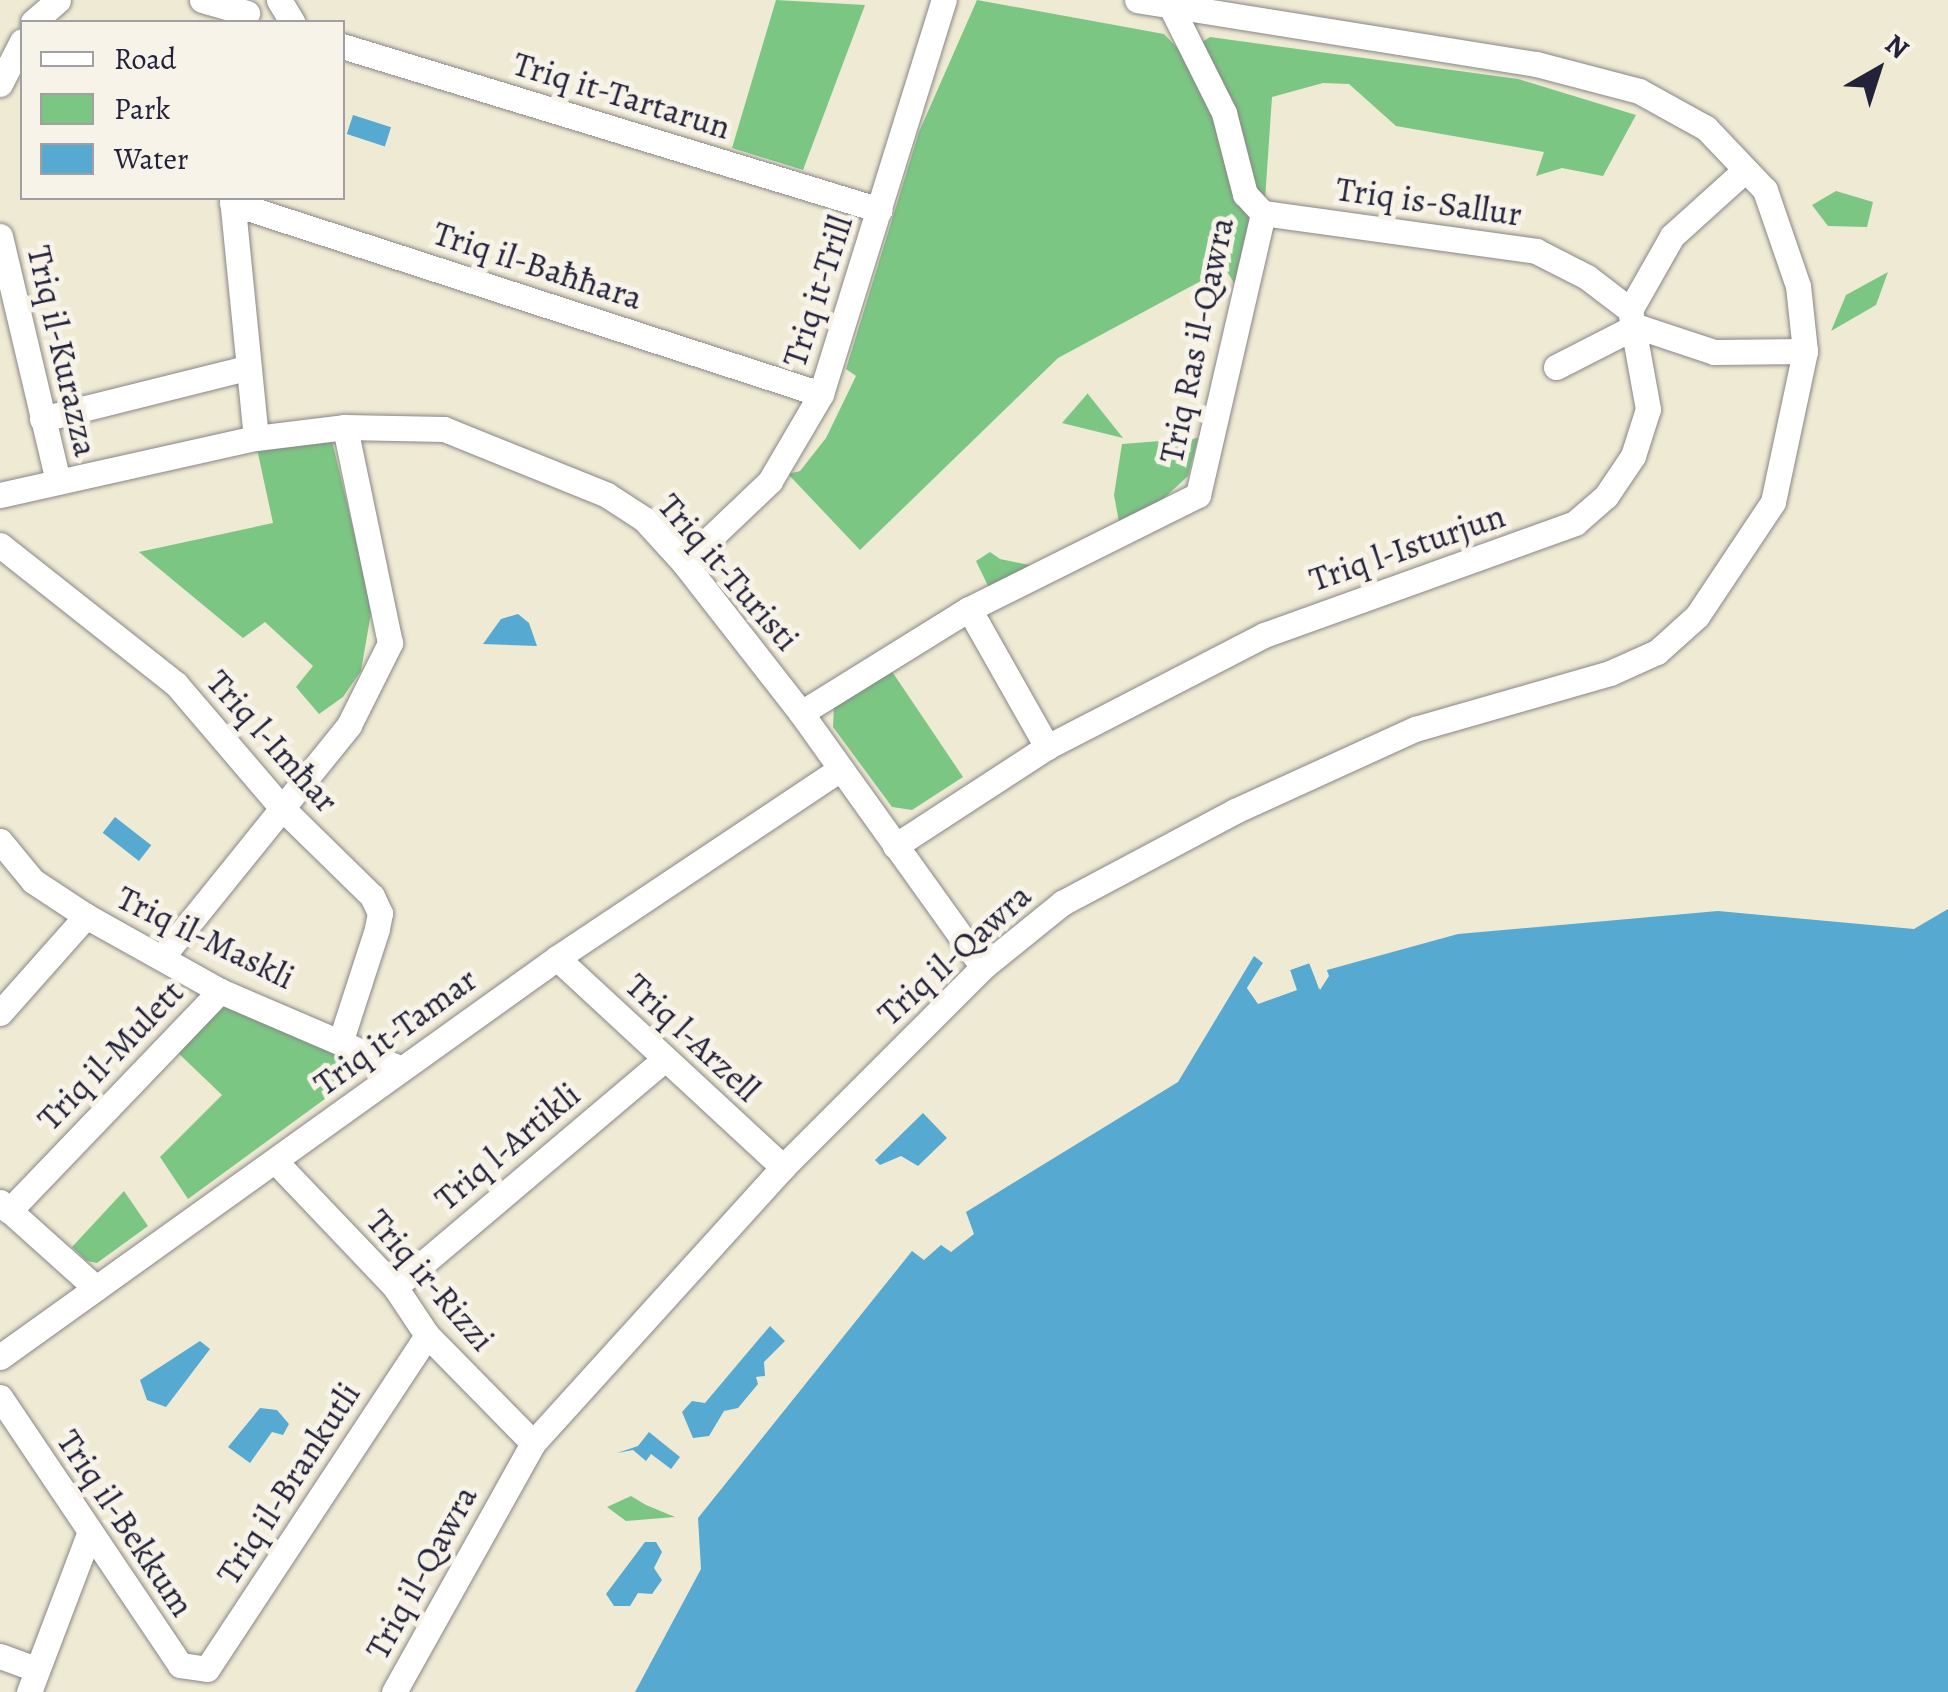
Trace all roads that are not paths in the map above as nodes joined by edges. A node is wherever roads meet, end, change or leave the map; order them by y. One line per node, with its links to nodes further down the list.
1 (58, 0): 7 (street)
2 (202, 0): 6 (street)
3 (944, 0): 13 (street, Triq it-Trill)
4 (1136, 0): 5 (street)
5 (1171, 7): 11 (street); 14 (street, Triq Ras il-Qawra)
6 (250, 12)
7 (35, 20)
8 (20, 45): 10 (street)
9 (345, 47): 13 (street, Triq it-Tartarun)
10 (0, 84)
11 (1745, 170): 16 (street); 17 (street)
12 (232, 200): 19 (street); 20 (street, Triq il-Baħħara)
13 (880, 210): 20 (street, Triq it-Trill)
14 (1263, 213): 16 (street, Triq is-Sallur); 28 (street, Triq Ras il-Qawra)
15 (0, 236): 21 (street, Triq il-Kurazza)
16 (1633, 318): 17 (street, Triq is-Sallur); 18 (street); 30 (street, Triq l-Isturjun)
17 (1805, 350): 38 (street, Triq il-Qawra)
18 (1556, 367)
19 (246, 368): 21 (street); 23 (street)
20 (821, 394): 27 (street, Triq it-Trill)
21 (42, 418): 24 (street, Triq il-Kurazza)
22 (345, 427): 23 (street, Triq it-Turisti); 27 (street, Triq it-Turisti); 32 (street)
23 (256, 438): 24 (street, Triq it-Turisti)
24 (58, 481): 25 (street, Triq it-Turisti)
25 (0, 496)
26 (0, 545): 32 (street, Triq l-Imħar)
27 (684, 564): 29 (street, Triq it-Turisti)
28 (969, 609): 29 (street, Triq Ras il-Qawra); 30 (street)
29 (801, 713): 31 (street, Triq it-Turisti)
30 (1047, 747): 34 (street, Triq l-Isturjun)
31 (838, 770): 34 (street, Triq it-Turisti); 37 (street, Triq it-Tamar)
32 (281, 807): 36 (street); 41 (street, Triq l-Imħar)
33 (0, 841): 35 (street, Triq il-Maskli)
34 (895, 846): 38 (street, Triq it-Turisti)
35 (86, 916): 36 (street, Triq il-Maskli); 40 (street)
36 (162, 957): 39 (street, Triq il-Maskli)
37 (557, 958): 42 (street, Triq l-Arzell); 43 (street, Triq it-Tamar)
38 (983, 968): 45 (street, Triq il-Qawra)
39 (220, 991): 41 (street, Triq il-Maskli); 46 (street, Triq il-Mulett)
40 (0, 1013)
41 (342, 1038): 43 (street, Triq il-Maskli)
42 (664, 1060): 45 (street, Triq l-Arzell); 47 (street, Triq l-Artikli)
43 (400, 1068): 44 (street, Triq it-Tamar)
44 (276, 1163): 47 (street, Triq ir-Rizzi); 48 (street, Triq it-Tamar)
45 (783, 1167): 52 (street, Triq il-Qawra)
46 (5, 1206): 48 (street)
47 (396, 1287): 49 (street, Triq ir-Rizzi)
48 (96, 1288): 50 (street, Triq it-Tamar)
49 (427, 1336): 52 (street, Triq ir-Rizzi); 55 (street, Triq il-Brankutli)
50 (0, 1358)
51 (0, 1397): 53 (street, Triq il-Bekkum)
52 (534, 1443): 57 (street, Triq il-Qawra)
53 (88, 1534): 55 (street, Triq il-Bekkum); 56 (street)
54 (0, 1656): 56 (street)
55 (207, 1669)
56 (32, 1681)
57 (394, 1692)

